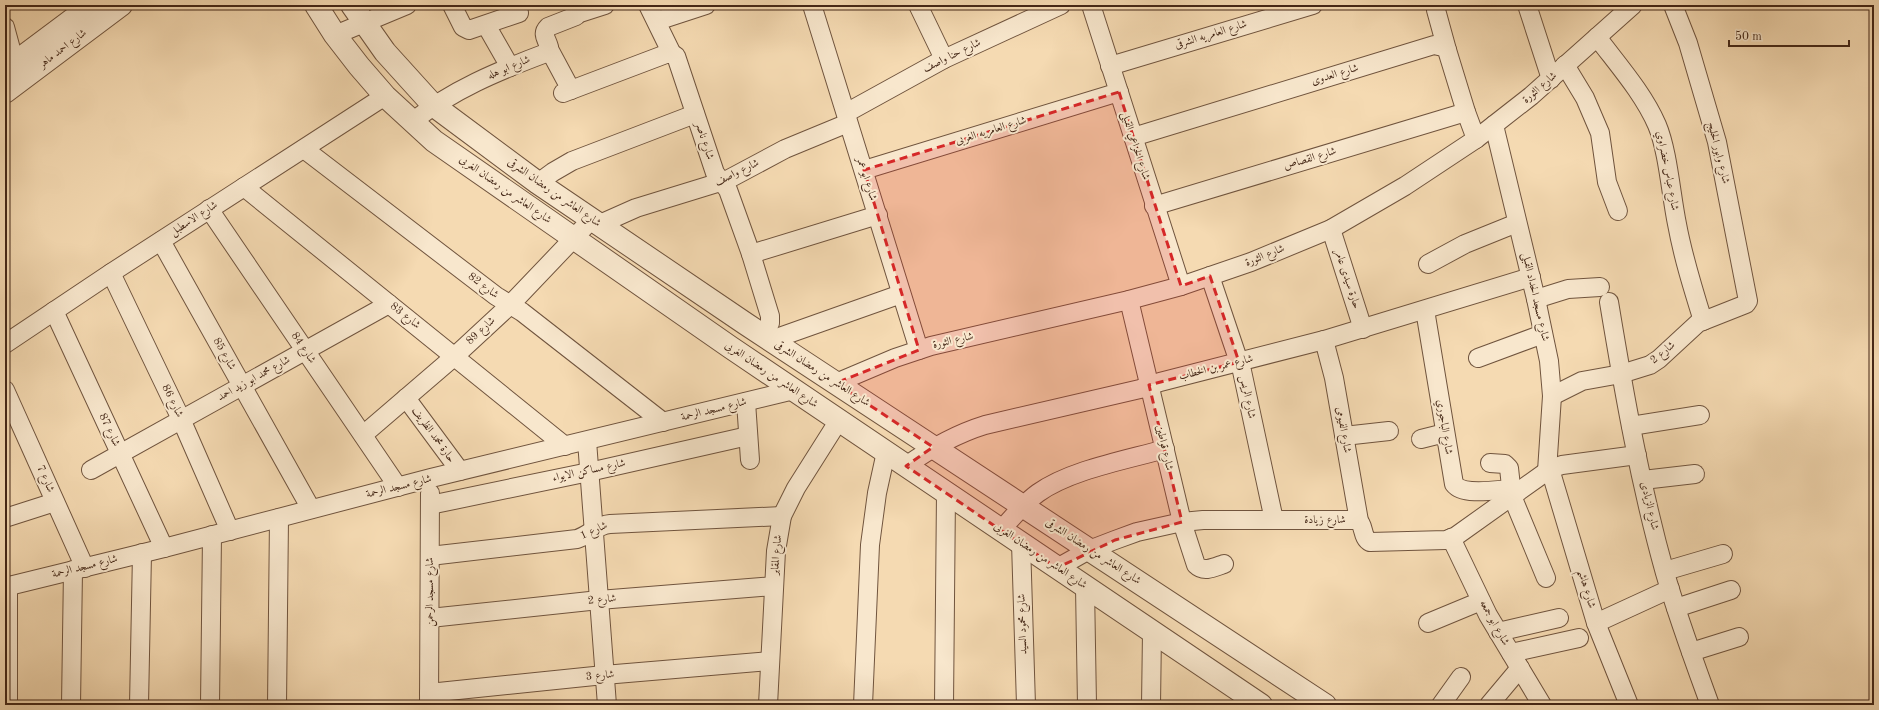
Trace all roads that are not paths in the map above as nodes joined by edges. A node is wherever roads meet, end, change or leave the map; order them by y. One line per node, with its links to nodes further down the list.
1 (92, 5): 34 (street, شارع احمد ماهر)
2 (121, 5): 34 (street, شارع احمد ماهر)
3 (316, 5): 25 (street, شارع العاشر من رمضان الغربى)
4 (352, 5): 22 (street, شارع العاشر من رمضان الشرقى)
5 (407, 5): 22 (street)
6 (452, 5): 23 (street)
7 (605, 5): 18 (street)
8 (648, 5): 21 (street, شارع ناصر)
9 (706, 5): 21 (street)
10 (918, 5): 30 (street)
11 (1061, 5): 30 (street, شارع حنا واصف)
12 (1091, 5): 32 (street, شارع الخزاعي القبلى)
13 (1312, 5): 32 (street, شارع العامريه الشرقى)
14 (1527, 5): 35 (street)
15 (1633, 5): 26 (street, شارع الثورة)
16 (1672, 5): 73 (street, شارع وابور الحليج)
17 (812, 7): 41 (street, شارع ابو عمر)
18 (576, 10): 27 (street)
19 (1436, 10): 28 (street)
20 (519, 13): 23 (street)
21 (657, 21): 29 (street, شارع ناصر)
22 (363, 23): 25 (street); 38 (street, شارع العاشر من رمضان الشرقى)
23 (486, 25): 33 (street)
24 (5, 27): 34 (street)
25 (335, 35): 37 (street, شارع العاشر من رمضان الغربى)
26 (1597, 37): 31 (street, شارع الثورة); 76 (street, شارع عباس خضراوي)
27 (549, 48): 29 (street); 33 (street, شارع ابو هله)
28 (1447, 50): 39 (street); 44 (street, شارع العدوى)
29 (672, 54): 40 (street, شارع ناصر)
30 (944, 59): 41 (street, شارع حنا واصف)
31 (1566, 65): 35 (street, شارع الثورة); 53 (street)
32 (1110, 66): 36 (street, شارع الخزاعي القبلى)
33 (510, 67): 38 (street, شارع ابو هله)
34 (11, 77)
35 (1551, 78): 43 (street, شارع الثورة)
36 (1118, 92): 44 (street, شارع الخزاعي القبلى); 47 (street, شارع العامريه الغربى)
37 (385, 96): 42 (street, شارع العاشر من رمضان الغربى); 46 (street, شارع الاسطبل)
38 (433, 105): 42 (street, شارع ابو هله); 49 (street, شارع العاشر من رمضان الشرقى)
39 (1466, 112): 45 (street); 51 (street, شارع القصاص)
40 (696, 114): 48 (street, شارع ناصر); 49 (street)
41 (847, 118): 47 (street, شارع ابو عمر); 48 (street, شارع واصف)
42 (412, 122): 58 (street, شارع العاشر من رمضان الغربى)
43 (1494, 126): 45 (street, شارع الثورة); 56 (street, شارع مسجد الحداد القبلى)
44 (1133, 137): 51 (street, شارع الخزاعي القبلى)
45 (1476, 139): 57 (street, شارع الثورة)
46 (304, 149): 50 (street, شارع الاسطبل); 72 (street, شارع 82)
47 (864, 170): 54 (street, شارع ابو عمر)
48 (722, 182): 55 (street, شارع واصف); 60 (street, شارع ناصر)
49 (538, 183): 55 (street, شارع العاشر من رمضان الشرقى)
50 (244, 187): 52 (street, شارع الاسطبل); 71 (street, شارع 83)
51 (1154, 206): 65 (street, شارع الخزاعي القبلى)
52 (209, 209): 59 (street, شارع الاسطبل); 85 (street, شارع 84)
53 (1618, 211)
54 (878, 215): 60 (street); 67 (street, شارع ابو عمر)
55 (596, 222): 58 (street, شارع 89); 77 (street, شارع العاشر من رمضان الشرقى)
56 (1517, 223): 61 (street); 64 (street, شارع مسجد الحداد القبلى)
57 (1331, 229): 63 (street, شارع الثورة); 78 (street, حارة سيدى عامر)
58 (574, 238): 72 (street, شارع 89); 83 (street, شارع العاشر من رمضان الغربى)
59 (161, 241): 62 (street, شارع الاسطبل); 91 (street, شارع 85)
60 (751, 254): 80 (street, شارع ناصر)
61 (1428, 264)
62 (111, 273): 75 (street, شارع الاسطبل); 100 (street, شارع 86)
63 (1210, 276): 65 (street, شارع الثورة); 88 (street, شارع الريس)
64 (1531, 277): 68 (street, شارع مسجد الحداد القبلى); 74 (street, شارع عمر بن الخطاب)
65 (1181, 286): 69 (street, شارع الثورة)
66 (1600, 287): 68 (street)
67 (902, 294): 80 (street); 84 (street, شارع ابو عمر)
68 (1536, 299): 79 (street, شارع مسجد الحداد القبلى)
69 (1129, 300): 84 (street, شارع الثورة); 92 (street, شارع قواطين)
70 (1609, 302): 89 (street, شارع الزيادى)
71 (389, 304): 85 (street, شارع محمد ابو زيد احمد); 86 (street, شارع 83)
72 (510, 304): 86 (street, شارع 89); 101 (street, شارع 82)
73 (1746, 304): 76 (street, شارع 2)
74 (1425, 310): 78 (street, شارع عمر بن الخطاب); 105 (street, شارع الباجوري)
75 (54, 311): 82 (street, شارع الاسطبل); 115 (street, شارع 87)
76 (1703, 321): 89 (street, شارع 2)
77 (746, 324): 80 (street, شارع العاشر من رمضان الشرقى); 83 (street)
78 (1363, 329): 81 (street, شارع عمر بن الخطاب)
79 (1544, 334): 87 (street); 95 (street, شارع مسجد الحداد القبلى)
80 (767, 338): 90 (street, شارع العاشر من رمضان الشرقى)
81 (1324, 340): 88 (street, شارع عمر بن الخطاب); 108 (street, شارع الفيومى)
82 (5, 344)
83 (730, 347): 94 (street, شارع العاشر من رمضان الغربى)
84 (919, 350): 90 (street, شارع الثورة)
85 (305, 351): 91 (street, شارع محمد ابو زيد احمد); 106 (street, شارع 84)
86 (455, 356): 96 (street, شارع 89); 111 (street, شارع 83)
87 (1478, 358)
88 (1239, 362): 92 (street, شارع عمر بن الخطاب); 137 (street, شارع الريس)
89 (1621, 374): 95 (street, شارع 2); 103 (street, شارع الزيادى)
90 (836, 383): 98 (street, شارع العاشر من رمضان الشرقى)
91 (242, 385): 100 (street, شارع محمد ابو زيد احمد); 133 (street, شارع 85)
92 (1150, 385): 112 (street, شارع عمر بن الخطاب); 113 (street, شارع قواطين)
93 (5, 390): 130 (street, شارع 7)
94 (794, 390): 97 (street, شارع مسجد الرحمة); 102 (street, شارع العاشر من رمضان الغربى)
95 (1552, 396): 121 (street, شارع مسجد الحداد القبلى)
96 (406, 398): 106 (street, شارع 89); 122 (street, حارة محمد الظريف)
97 (746, 402): 101 (street, شارع مسجد الرحمة); 107 (street)
98 (868, 404): 102 (street); 112 (street, شارع العاشر من رمضان الشرقى)
99 (1700, 415): 103 (street)
100 (181, 419): 115 (street, شارع محمد ابو زيد احمد); 142 (street, شارع 86)
101 (663, 422): 110 (street, شارع مسجد الرحمة)
102 (844, 424): 114 (street, شارع العاشر من رمضان الغربى); 134 (street, شارع المقابر)
103 (1631, 426): 116 (street, شارع الزيادى)
104 (1390, 431): 108 (street)
105 (1445, 433): 109 (street); 128 (street, شارع الباجوري)
106 (363, 435): 127 (street, شارع 84)
107 (748, 436): 117 (street); 123 (street, شارع مساكن الايواء)
108 (1344, 436): 138 (street, شارع الفيومى)
109 (1421, 438)
110 (587, 441): 111 (street, شارع مسجد الرحمة); 123 (street)
111 (565, 446): 122 (street, شارع مسجد الرحمة)
112 (933, 447): 119 (street, شارع عمر بن الخطاب); 132 (street, شارع العاشر من رمضان الشرقى)
113 (1165, 449): 132 (street); 139 (street, شارع قواطين)
114 (886, 452): 119 (street, شارع العاشر من رمضان الغربى); 186 (street)
115 (120, 454): 120 (street, شارع محمد ابو زيد احمد); 146 (street, شارع 87)
116 (1637, 455): 121 (street, شارع زيادة); 126 (street, شارع الزيادى)
117 (750, 460)
118 (1490, 463): 128 (street)
119 (906, 466): 129 (street, شارع العاشر من رمضان الغربى)
120 (91, 470)
121 (1549, 470): 128 (street, شارع زيادة); 167 (street, شارع هاشم)
122 (460, 471): 125 (street, شارع مسجد الرحمة)
123 (589, 472): 131 (street, شارع مساكن الايواء); 140 (street)
124 (1695, 474): 126 (street)
125 (431, 478): 127 (street, شارع مسجد الرحمة); 131 (street, شارع مسجد الرحمن)
126 (1643, 480): 154 (street, شارع الزيادى)
127 (398, 487): 133 (street, شارع مسجد الرحمة)
128 (1511, 492): 144 (street, شارع زيادة); 155 (street)
129 (946, 493): 141 (street, شارع العاشر من رمضان الغربى); 187 (street)
130 (55, 502): 135 (street); 153 (street, شارع 7)
131 (430, 505): 150 (street, شارع مسجد الرحمن)
132 (1023, 506): 141 (street); 147 (street, شارع العاشر من رمضان الشرقى)
133 (311, 509): 136 (street, شارع مسجد الرحمة)
134 (782, 516): 140 (street, شارع 1); 156 (street, شارع المقابر)
135 (5, 518)
136 (279, 518): 142 (street, شارع مسجد الرحمة); 183 (street)
137 (1274, 520): 138 (street, شارع زيادة); 139 (street, شارع زيادة)
138 (1360, 521): 144 (street, شارع زيادة)
139 (1182, 522): 147 (street, شارع زيادة); 151 (street, شارع قواطين)
140 (594, 530): 150 (street, شارع 1); 161 (street)
141 (1001, 530): 145 (street, شارع العاشر من رمضان الغربى)
142 (230, 531): 143 (street, شارع مسجد الرحمة)
143 (212, 535): 146 (street, شارع مسجد الرحمة); 182 (street)
144 (1451, 538): 162 (street, شارع ابو جمعه)
145 (1021, 543): 152 (street, شارع العاشر من رمضان الغربى); 188 (street, شارع محمود السيد)
146 (164, 548): 148 (street, شارع مسجد الرحمة)
147 (1090, 550): 152 (street, شارع زيادة); 192 (street, شارع العاشر من رمضان الشرقى)
148 (142, 553): 153 (street, شارع مسجد الرحمة); 181 (street)
149 (1724, 554): 154 (street)
150 (430, 556): 164 (street, شارع مسجد الرحمن)
151 (1224, 564)
152 (1057, 568): 158 (street, شارع العاشر من رمضان الغربى)
153 (79, 569): 157 (street, شارع مسجد الرحمة); 180 (street)
154 (1665, 571): 159 (street, شارع الزيادى)
155 (1546, 578)
156 (774, 586): 161 (street, شارع 2); 174 (street, شارع المقابر)
157 (7, 587): 179 (street)
158 (1085, 587): 168 (street, شارع العاشر من رمضان الغربى); 189 (street)
159 (1670, 590): 163 (street, شارع الزيادى); 167 (street)
160 (1731, 590): 163 (street)
161 (599, 600): 164 (street, شارع 2); 176 (street)
162 (1481, 601): 166 (street); 169 (street, شارع ابو جمعه)
163 (1676, 608): 172 (street, شارع الزيادى)
164 (430, 618): 178 (street, شارع مسجد الرحمن)
165 (1559, 618): 169 (street)
166 (1428, 623)
167 (1596, 623): 196 (street, شارع هاشم)
168 (1152, 632): 190 (street); 191 (street, شارع العاشر من رمضان الغربى)
169 (1498, 632): 173 (street, شارع ابو جمعه)
170 (1739, 637): 172 (street)
171 (1579, 638): 173 (street)
172 (1691, 652): 197 (street, شارع الزيادى)
173 (1511, 653): 175 (street, شارع ابو جمعه)
174 (770, 661): 176 (street, شارع 3); 185 (street, شارع المقابر)
175 (1520, 668): 194 (street); 195 (street, شارع ابو جمعه)
176 (604, 675): 178 (street, شارع 3); 184 (street)
177 (1461, 677): 193 (street)
178 (430, 699)
179 (8, 705)
180 (71, 705)
181 (139, 705)
182 (210, 705)
183 (278, 705)
184 (607, 705)
185 (768, 705)
186 (863, 705)
187 (944, 705)
188 (1026, 705)
189 (1087, 705)
190 (1151, 705)
191 (1261, 705)
192 (1325, 705)
193 (1441, 705)
194 (1489, 705)
195 (1542, 705)
196 (1629, 705)
197 (1710, 705)

